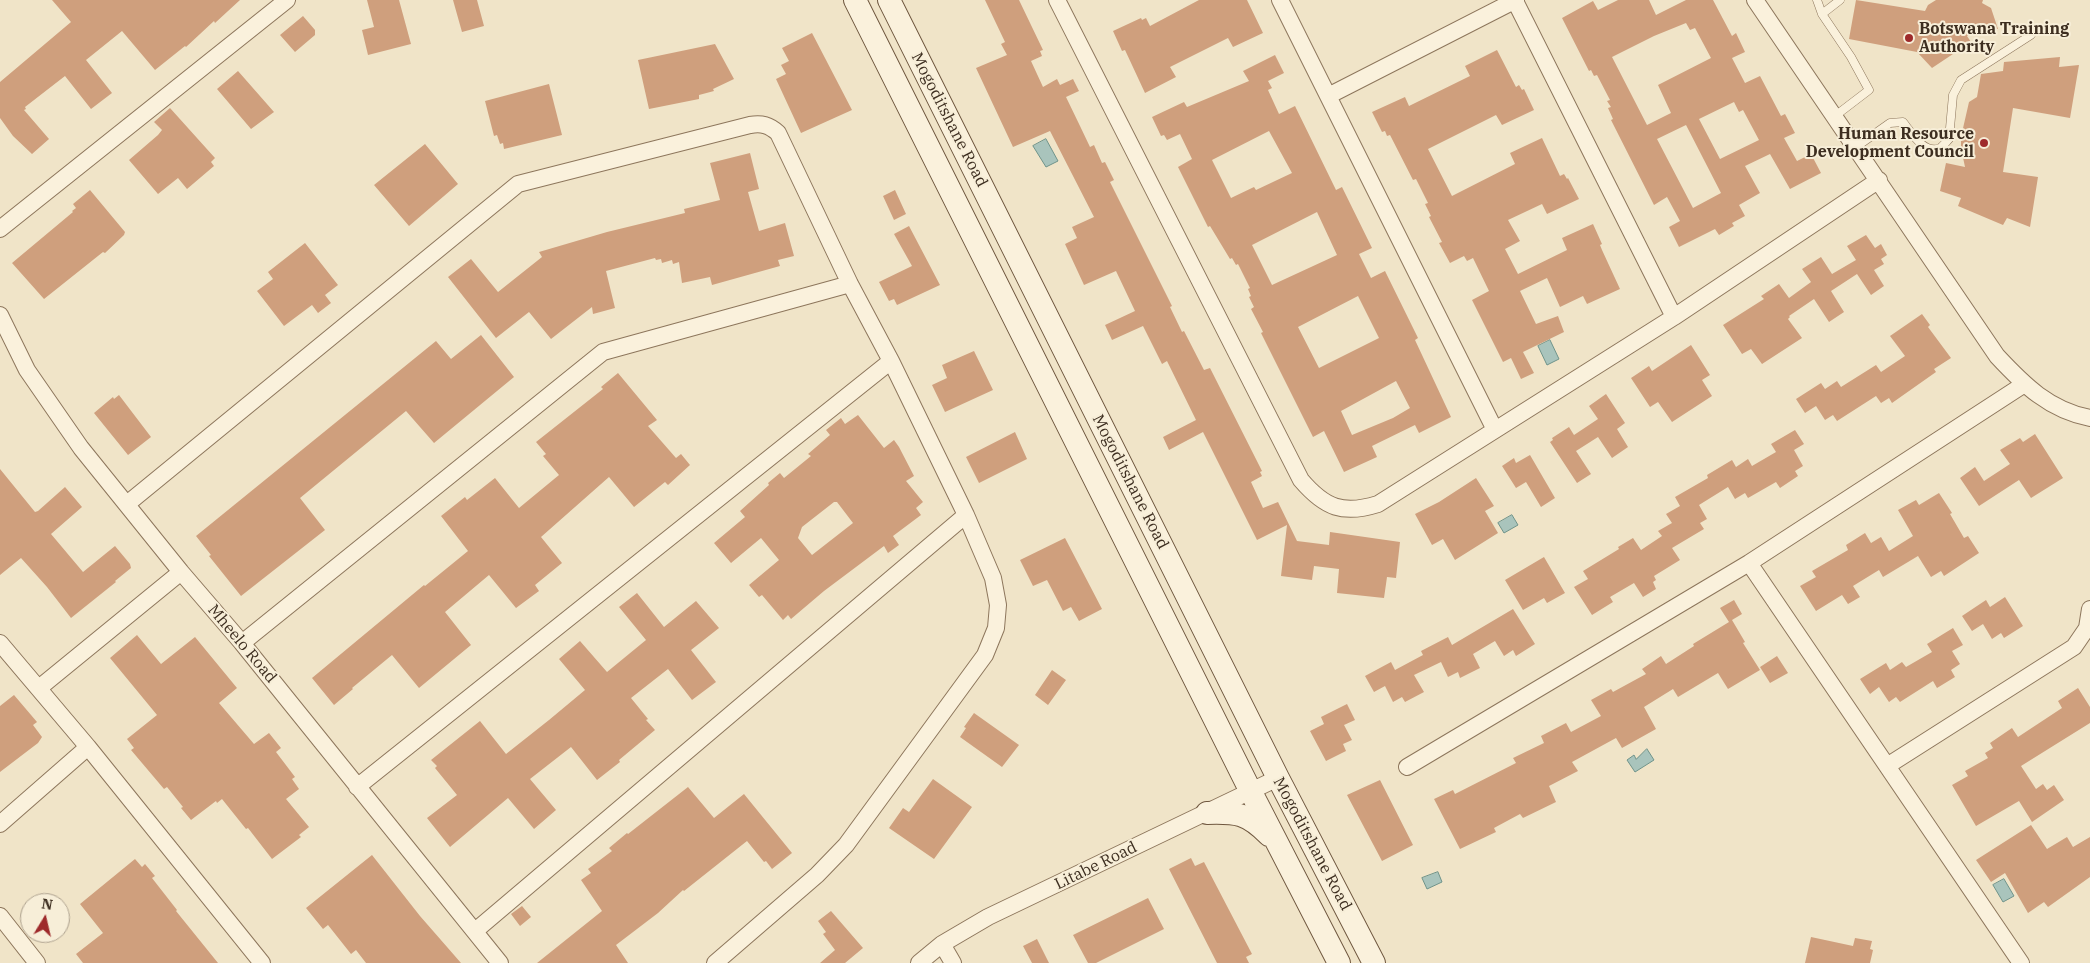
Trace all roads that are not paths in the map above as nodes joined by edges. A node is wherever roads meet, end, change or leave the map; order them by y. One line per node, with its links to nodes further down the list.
1 (287, 0): 16 (street)
2 (855, 0): 37 (main road, Mogoditshane Road)
3 (889, 0): 35 (main road, Mogoditshane Road)
4 (1057, 0): 23 (street)
5 (1280, 0): 12 (street)
6 (1515, 0): 12 (street); 19 (street)
7 (1755, 0): 13 (street)
8 (1817, 0): 10 (lane)
9 (1840, 0): 10 (lane)
10 (1822, 14): 13 (lane)
11 (2031, 35): 14 (lane)
12 (1328, 96): 23 (street)
13 (1835, 116): 14 (street)
14 (1856, 147): 15 (street)
15 (1878, 180): 19 (street); 21 (street)
16 (0, 229)
17 (850, 284): 20 (street); 24 (street); 30 (street)
18 (0, 315): 24 (street, Mheelo Road)
19 (1674, 316): 23 (street)
20 (891, 361): 25 (street); 36 (street)
21 (2023, 385): 22 (street); 26 (street)
22 (2090, 418)
23 (1495, 430)
24 (127, 504): 27 (street, Mheelo Road)
25 (966, 515): 42 (street); 47 (street)
26 (1749, 563): 33 (street); 34 (street)
27 (181, 572): 30 (street, Mheelo Road); 31 (street)
28 (2090, 609): 33 (street)
29 (0, 643): 31 (street)
30 (242, 643): 36 (street, Mheelo Road)
31 (38, 688): 32 (street)
32 (88, 747): 39 (street); 45 (street)
33 (1887, 766): 52 (street)
34 (1406, 767)
35 (1278, 778): 37 (street, Litabe Road); 51 (main road, Mogoditshane Road)
36 (357, 787): 42 (street, Mheelo Road)
37 (1251, 792): 38 (street, Litabe Road); 40 (main road, Mogoditshane Road)
38 (1207, 813): 40 (main road); 43 (street, Litabe Road)
39 (0, 824)
40 (1277, 842): 50 (main road, Mogoditshane Road)
41 (0, 916): 44 (street)
42 (475, 931): 46 (street, Mheelo Road)
43 (942, 944): 48 (street, Litabe Road); 49 (street)
44 (38, 963)
45 (262, 963)
46 (500, 963)
47 (715, 963)
48 (919, 963)
49 (953, 963)
50 (1339, 963)
51 (1374, 963)
52 (2021, 963)

